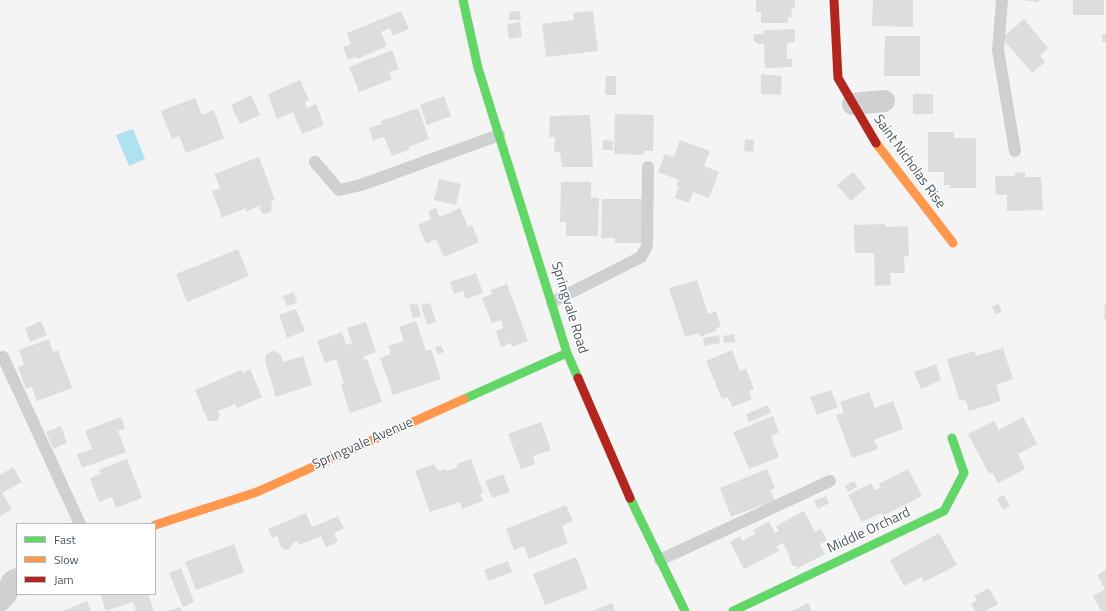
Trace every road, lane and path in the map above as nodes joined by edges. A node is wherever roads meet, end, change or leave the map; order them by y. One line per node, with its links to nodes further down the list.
1 (463, 0): 6 (street, Springvale Road)
2 (834, 0): 5 (street, Saint Nicholas Rise)
3 (1002, 0): 7 (lane)
4 (884, 101): 5 (street)
5 (853, 104): 10 (street, Saint Nicholas Rise)
6 (499, 135): 8 (lane); 11 (street, Springvale Road)
7 (1015, 151)
8 (315, 162)
9 (648, 167): 11 (lane)
10 (953, 244)
11 (552, 302): 12 (street, Springvale Road)
12 (567, 353): 17 (street, Springvale Avenue); 18 (street, Springvale Road)
13 (3, 357): 16 (lane)
14 (952, 438): 22 (street, Middle Orchard)
15 (830, 481): 18 (lane)
16 (80, 523)
17 (156, 525)
18 (660, 560): 21 (street, Springvale Road)
19 (16, 580): 20 (street)
20 (0, 601)
21 (685, 611)
22 (733, 611)

